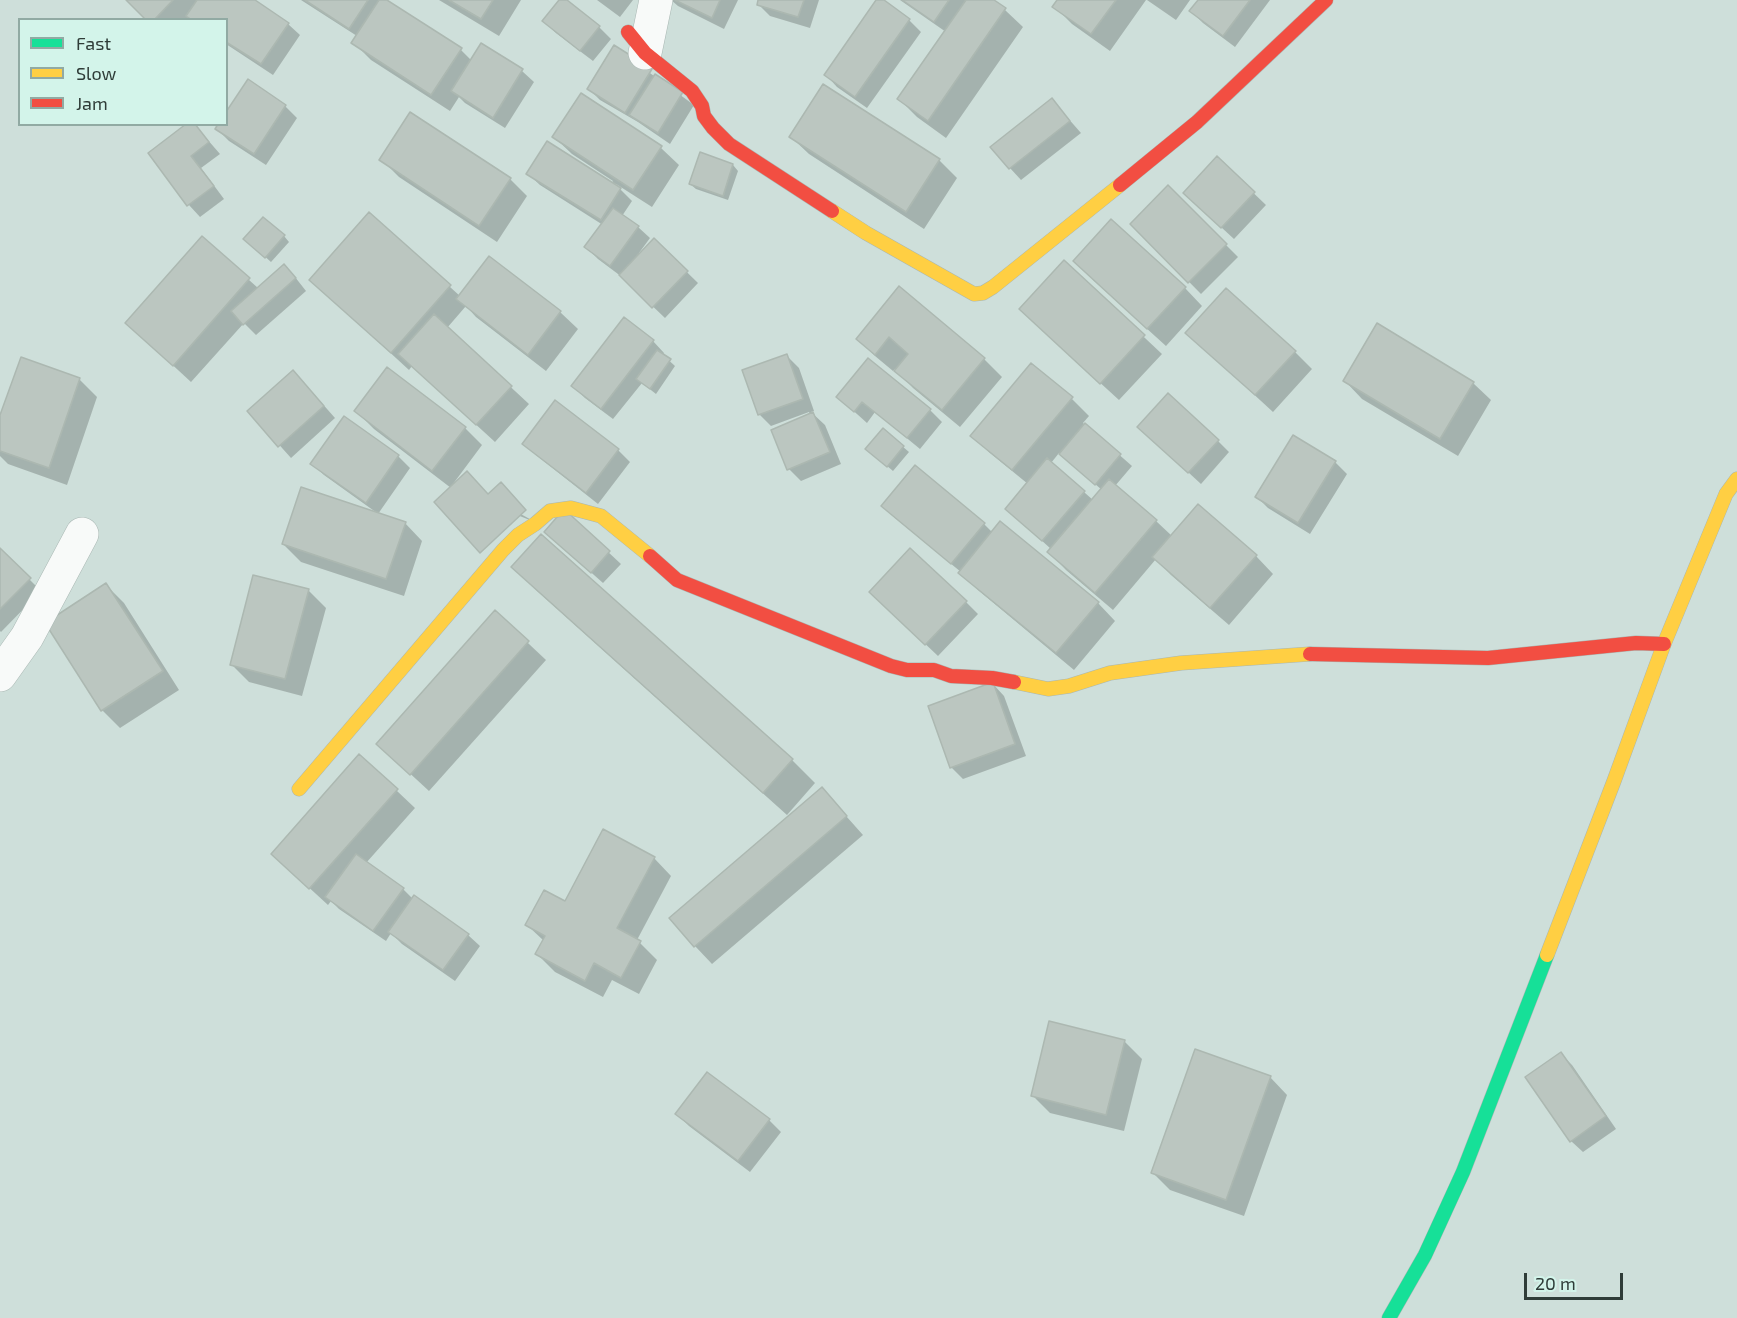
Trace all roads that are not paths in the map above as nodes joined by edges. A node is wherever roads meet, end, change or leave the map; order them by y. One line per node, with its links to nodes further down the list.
1 (656, 0): 3 (street)
2 (1326, 0): 3 (street)
3 (637, 43)
4 (1737, 479): 6 (street)
5 (82, 534): 7 (street)
6 (1664, 644): 8 (street); 9 (street)
7 (0, 675)
8 (299, 789)
9 (1389, 1318)

